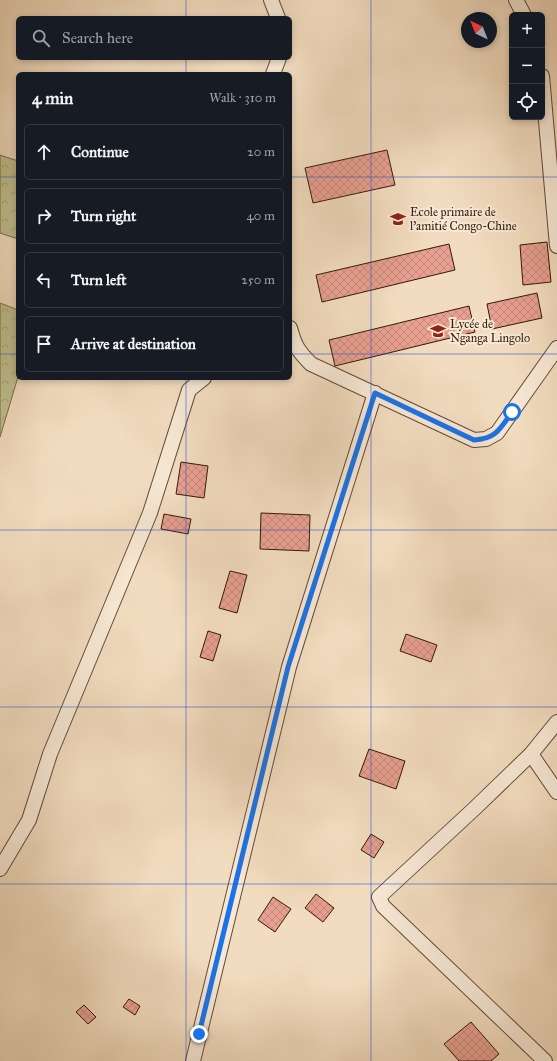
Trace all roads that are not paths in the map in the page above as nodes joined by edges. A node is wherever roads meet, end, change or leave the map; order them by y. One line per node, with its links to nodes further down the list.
1 (271, 0): 4 (street)
2 (516, 0): 3 (street)
3 (522, 12)
4 (277, 16)
5 (278, 60): 6 (street)
6 (273, 72)
7 (543, 84): 8 (street)
8 (557, 246)
9 (292, 335): 12 (street)
10 (557, 348): 12 (street)
11 (202, 380): 16 (street)
12 (375, 393): 17 (street)
13 (557, 722): 14 (street)
14 (531, 754): 15 (street); 18 (street)
15 (557, 792)
16 (0, 869)
17 (193, 1061)
18 (545, 1061)

